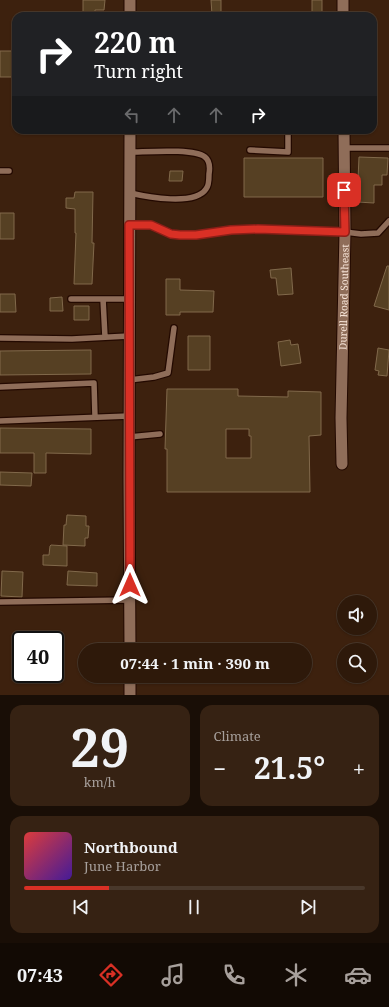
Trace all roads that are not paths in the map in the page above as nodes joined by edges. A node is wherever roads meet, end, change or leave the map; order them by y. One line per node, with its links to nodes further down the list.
1 (130, 0): 3 (street)
2 (343, 0): 4 (street)
3 (130, 12)
4 (343, 12)
5 (130, 134): 11 (street)
6 (288, 134): 10 (lane)
7 (344, 134): 8 (street, Durell Road Southeast)
8 (344, 148): 9 (lane); 17 (street, Durell Road Southeast)
9 (389, 148)
10 (250, 150)
11 (130, 152): 14 (street); 14 (lane)
12 (0, 171): 13 (lane)
13 (9, 172)
14 (130, 193): 16 (street)
15 (389, 222): 17 (lane)
16 (129, 225): 17 (lane); 20 (street)
17 (345, 232): 32 (street, Durell Road Southeast)
18 (71, 299): 19 (lane)
19 (103, 299): 20 (lane); 23 (lane)
20 (129, 299): 22 (street)
21 (174, 328): 25 (lane)
22 (129, 336): 23 (lane); 25 (street)
23 (105, 337): 24 (lane)
24 (0, 338)
25 (129, 380): 27 (street)
26 (0, 387): 28 (lane)
27 (129, 416): 28 (lane); 31 (street)
28 (95, 417): 29 (lane)
29 (0, 421)
30 (160, 434): 31 (lane)
31 (129, 437): 33 (street)
32 (342, 464)
33 (130, 600): 34 (lane); 35 (street)
34 (0, 602)
35 (130, 643)
36 (130, 683): 37 (street)
37 (130, 695)

